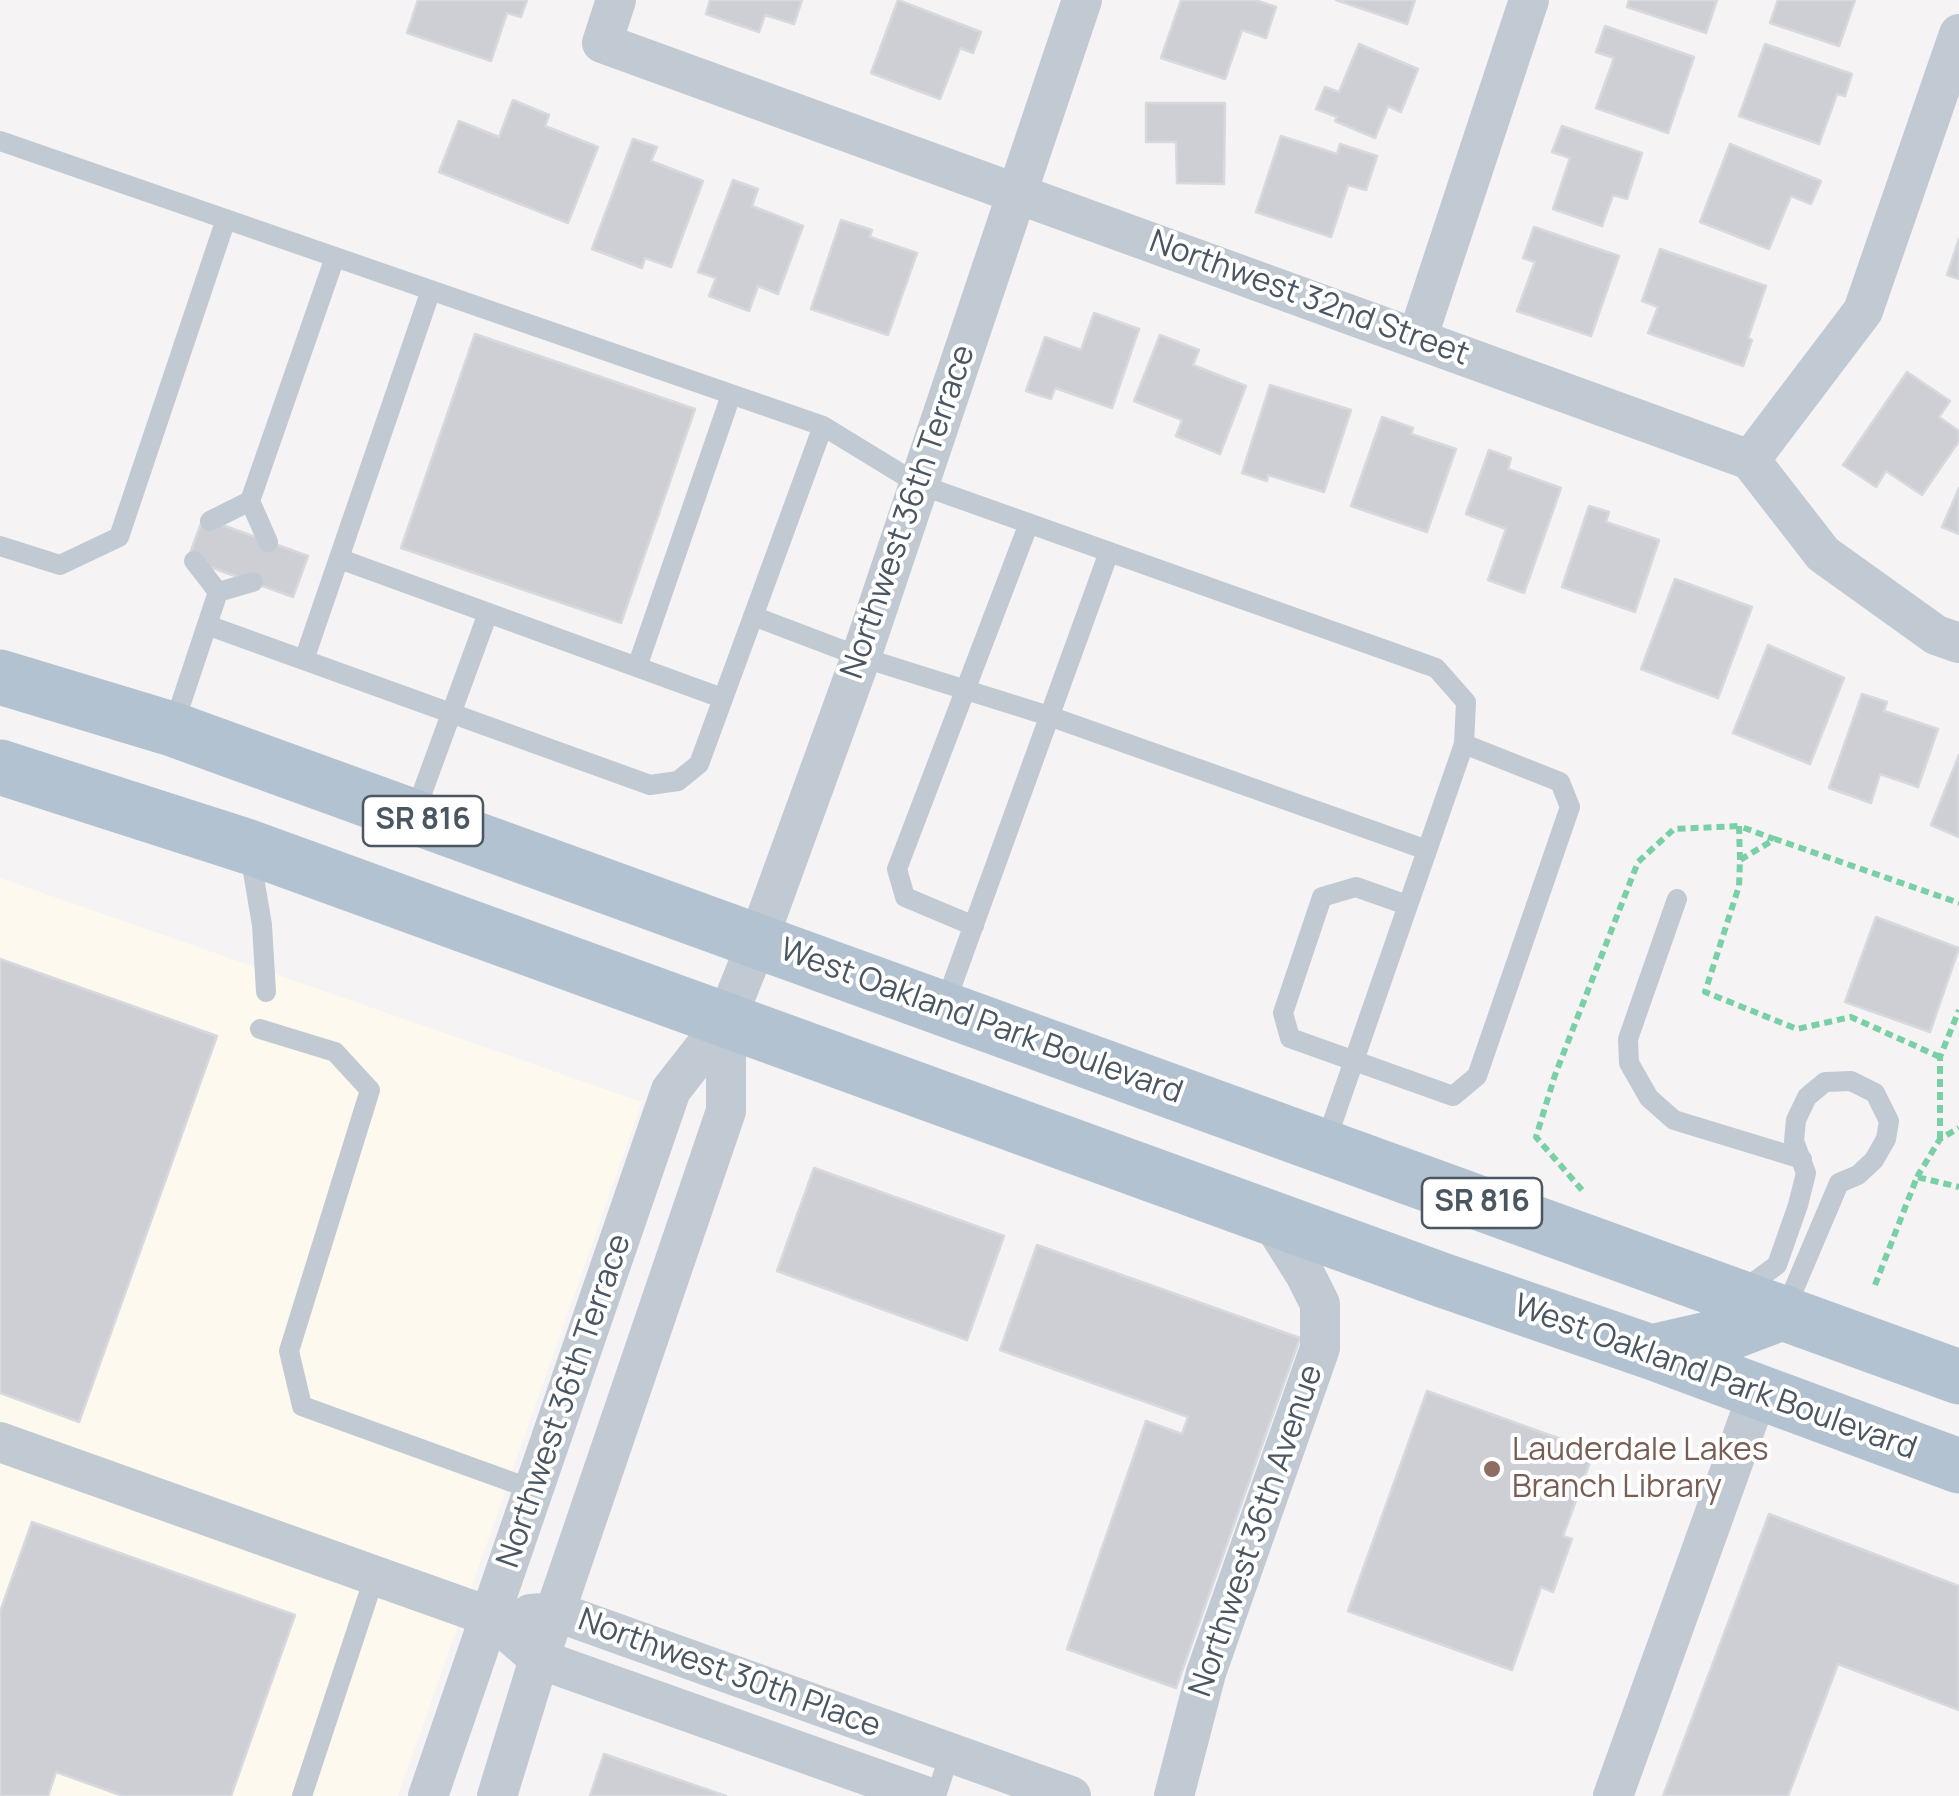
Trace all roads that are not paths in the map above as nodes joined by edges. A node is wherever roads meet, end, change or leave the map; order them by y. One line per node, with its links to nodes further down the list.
1 (616, 0): 7 (street, Northwest 32nd Street)
2 (1082, 0): 7 (street, Northwest 36th Terrace)
3 (1529, 0): 11 (street)
4 (1959, 34): 5 (street)
5 (1952, 74): 14 (street)
6 (0, 140): 8 (lane)
7 (1017, 192): 11 (street, Northwest 32nd Street); 15 (street, Northwest 36th Terrace)
8 (226, 220): 9 (lane); 18 (lane)
9 (334, 257): 10 (lane); 16 (lane)
10 (431, 290): 12 (lane); 20 (lane)
11 (1417, 340): 14 (street, Northwest 32nd Street)
12 (731, 395): 13 (lane); 29 (lane)
13 (822, 426): 15 (lane); 24 (lane)
14 (1750, 460): 26 (street)
15 (918, 484): 17 (lane); 27 (street, Northwest 36th Terrace)
16 (250, 500): 16 (lane)
17 (1029, 524): 19 (lane); 31 (lane)
18 (0, 546)
19 (1109, 552): 34 (lane); 36 (lane)
20 (340, 559): 23 (lane); 28 (lane)
21 (194, 561): 22 (lane)
22 (218, 592): 22 (lane); 25 (lane)
23 (488, 613): 29 (lane); 33 (lane)
24 (753, 616): 27 (lane); 32 (lane)
25 (207, 625): 28 (lane); 35 (lane)
26 (1959, 644)
27 (861, 657): 31 (lane); 44 (street, Northwest 36th Terrace)
28 (304, 660): 33 (lane)
29 (637, 667): 32 (lane)
30 (0, 677): 35 (main road, West Oakland Park Boulevard / SR 816)
31 (966, 690): 34 (lane); 43 (lane)
32 (722, 698): 33 (lane)
33 (451, 714): 38 (lane)
34 (1050, 716): 40 (lane); 43 (lane)
35 (172, 729): 38 (main road, West Oakland Park Boulevard / SR 816)
36 (1464, 744): 40 (lane); 49 (lane)
37 (0, 767): 39 (main road, West Oakland Park Boulevard / SR 816)
38 (414, 817): 44 (main road, West Oakland Park Boulevard / SR 816)
39 (248, 847): 45 (lane); 47 (main road, West Oakland Park Boulevard / SR 816)
40 (1426, 850): 42 (lane)
41 (1677, 899): 51 (lane)
42 (1408, 905): 49 (lane); 49 (lane)
43 (974, 926): 46 (lane)
44 (758, 940): 46 (main road, West Oakland Park Boulevard / SR 816); 47 (street, Northwest 36th Terrace)
45 (266, 992)
46 (943, 1008): 50 (main road, West Oakland Park Boulevard / SR 816)
47 (726, 1020): 52 (main road, West Oakland Park Boulevard / SR 816); 60 (street, Northwest 36th Terrace); 62 (street, Northwest 36th Terrace)
48 (260, 1029): 60 (lane)
49 (1352, 1061): 50 (lane)
50 (1325, 1146): 53 (main road, West Oakland Park Boulevard / SR 816)
51 (1802, 1159): 53 (lane); 53 (lane)
52 (1269, 1218): 55 (main road, West Oakland Park Boulevard / SR 816); 74 (street, Northwest 36th Avenue)
53 (1760, 1304): 54 (main road, West Oakland Park Boulevard / SR 816); 55 (main road)
54 (1857, 1340): 56 (main road, West Oakland Park Boulevard / SR 816); 57 (main road)
55 (1651, 1352): 57 (main road, West Oakland Park Boulevard / SR 816)
56 (1959, 1377)
57 (1758, 1394): 59 (main road, West Oakland Park Boulevard / SR 816); 75 (street)
58 (0, 1442): 61 (street)
59 (1959, 1466)
60 (534, 1490): 63 (street, Northwest 36th Terrace)
61 (375, 1575): 63 (street); 68 (lane)
62 (556, 1612): 63 (street, Northwest 30th Place); 64 (street, Northwest 36th Terrace); 65 (street, Northwest 30th Place)
63 (491, 1617): 64 (street, Northwest 30th Place); 69 (street, Northwest 36th Terrace)
64 (539, 1659): 65 (street, Northwest 30th Place); 70 (street, Northwest 36th Terrace)
65 (701, 1691): 66 (street, Northwest 30th Place); 71 (street, Northwest 30th Place)
66 (950, 1753): 67 (street, Northwest 30th Place); 72 (lane)
67 (1014, 1786): 73 (street, Northwest 30th Place)
68 (302, 1796)
69 (428, 1796)
70 (496, 1796)
71 (925, 1796)
72 (936, 1796)
73 (1071, 1796)
74 (1174, 1796)
75 (1613, 1796)

